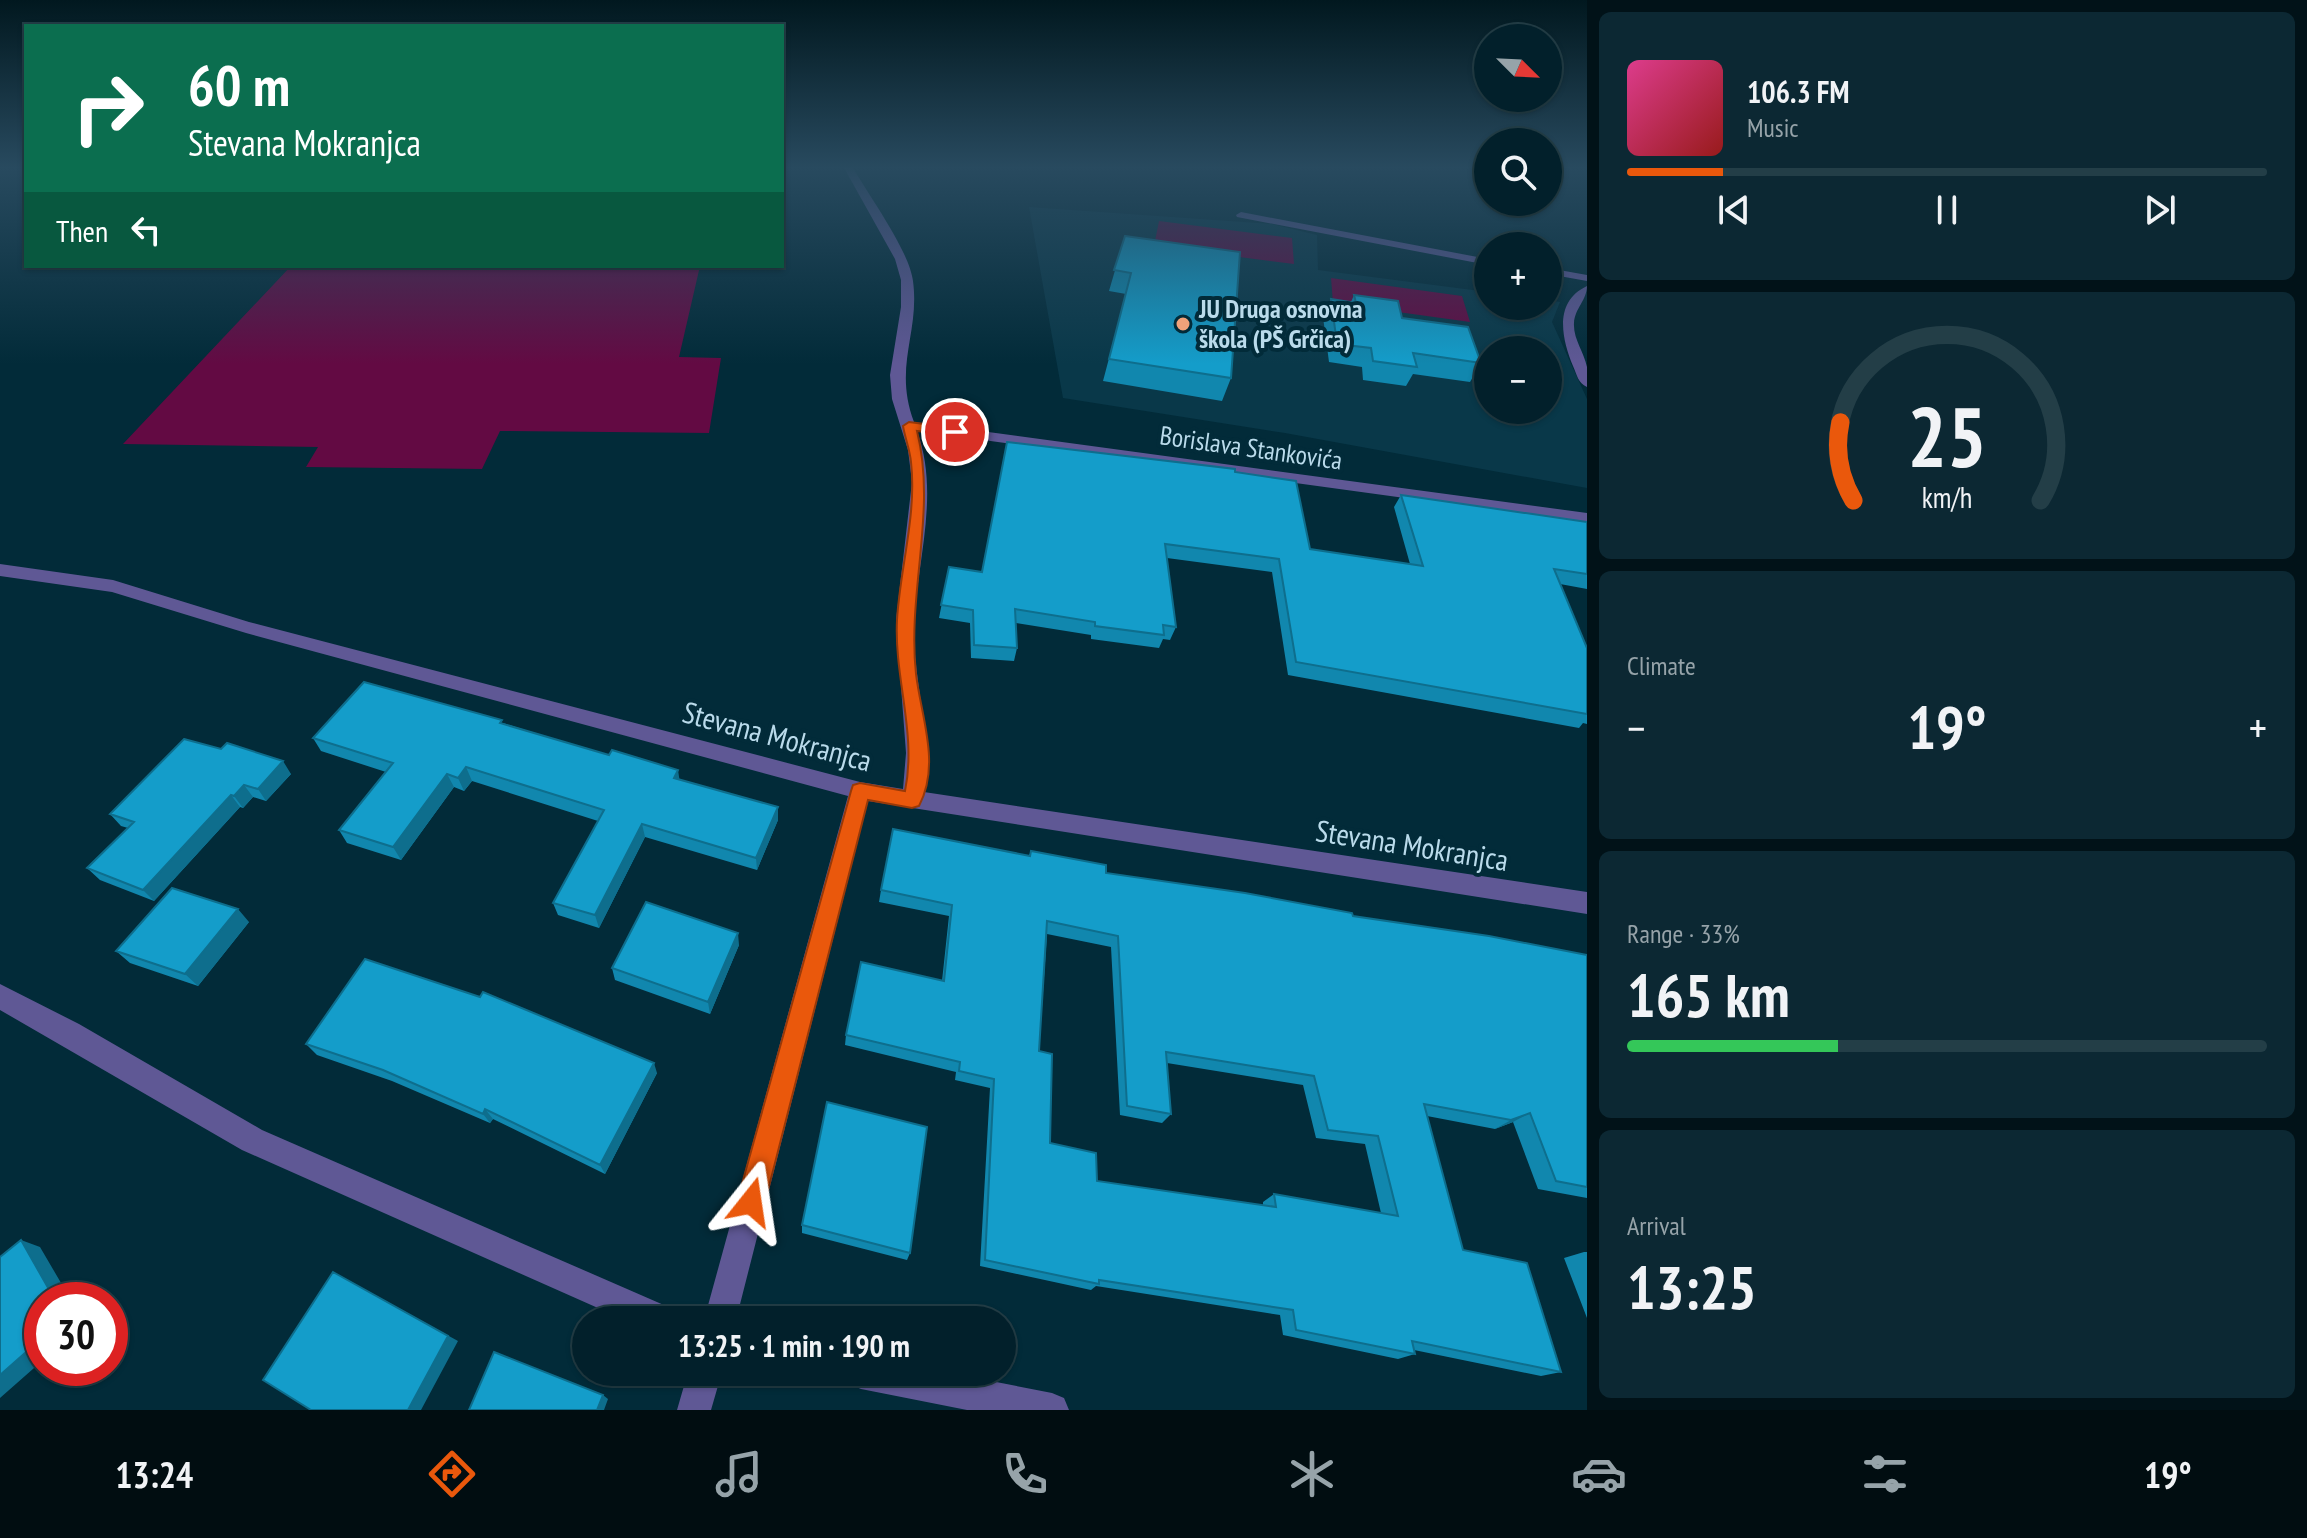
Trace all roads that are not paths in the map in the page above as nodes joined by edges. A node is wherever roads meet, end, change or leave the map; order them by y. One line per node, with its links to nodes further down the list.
1 (885, 232): 8 (street)
2 (1329, 232): 3 (street)
3 (1474, 259)
4 (1562, 274): 5 (street)
5 (1587, 278)
6 (1587, 290): 7 (street)
7 (1587, 383)
8 (909, 426): 9 (street, Borislava Stankovića); 12 (street)
9 (1587, 518)
10 (0, 570): 11 (street, Stevana Mokranjca)
11 (860, 791): 12 (street, Stevana Mokranjca); 16 (street)
12 (912, 800): 13 (street, Stevana Mokranjca)
13 (1587, 903)
14 (0, 996): 15 (street)
15 (630, 1306)
16 (724, 1306)
17 (701, 1386): 19 (street)
18 (931, 1386): 20 (street)
19 (694, 1410)
20 (1052, 1410)

